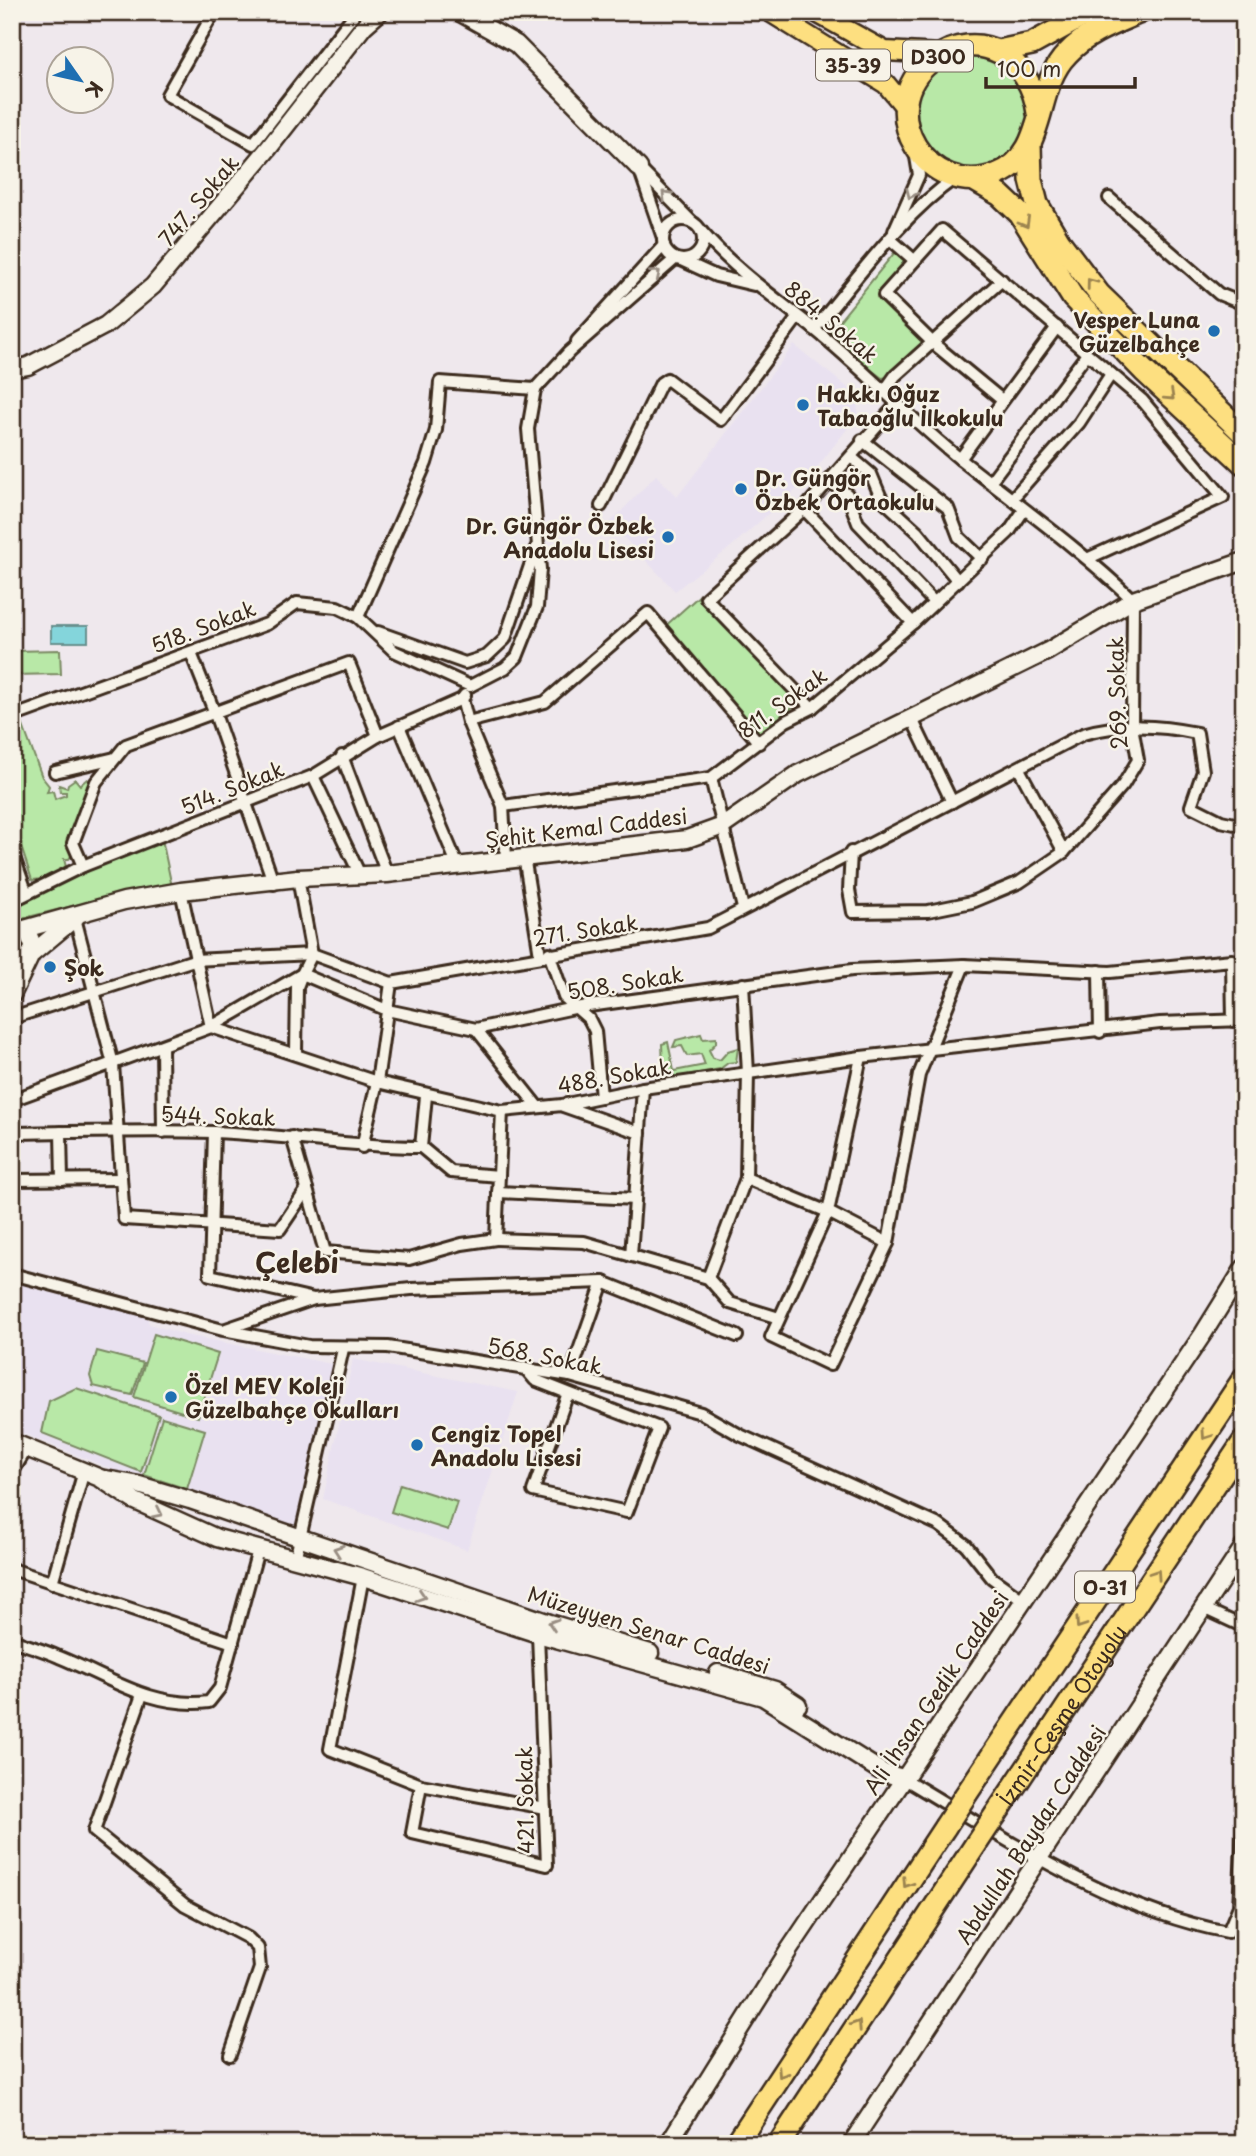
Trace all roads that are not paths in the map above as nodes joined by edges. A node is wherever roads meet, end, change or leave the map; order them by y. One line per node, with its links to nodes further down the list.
1 (214, 12): 2 (street)
2 (356, 12)
3 (380, 12): 32 (main road, 747. Sokak)
4 (459, 12): 15 (main road, 884. Sokak)
5 (770, 12): 11 (main road, 35-39)
6 (815, 12): 10 (main road, 35-39)
7 (1090, 12): 9 (highway)
8 (1140, 12): 12 (highway)
9 (998, 51): 10 (highway, D300); 12 (highway)
10 (940, 54): 11 (highway, D300)
11 (905, 107): 14 (highway)
12 (1038, 113): 13 (highway)
13 (1030, 145): 16 (highway); 38 (highway, one-way to 13)
14 (914, 147): 16 (highway); 19 (street, one-way to 19)
15 (639, 168): 18 (street, 884. Sokak, one-way to 15); 20 (street)
16 (965, 179): 19 (street); 42 (highway, one-way to 42)
17 (1109, 198): 25 (street)
18 (697, 227): 20 (street); 21 (street); 24 (street, 884. Sokak)
19 (890, 239): 22 (street); 28 (street)
20 (663, 242): 21 (street); 30 (street)
21 (678, 259): 24 (street); 30 (street, one-way to 21)
22 (914, 260): 23 (street); 29 (street)
23 (1002, 280): 27 (street); 29 (street)
24 (758, 286): 26 (street, 884. Sokak)
25 (1244, 304)
26 (798, 317): 28 (street, 884. Sokak); 46 (street)
27 (1057, 327): 31 (street); 36 (street)
28 (814, 329): 35 (street, 884. Sokak)
29 (934, 344): 35 (street); 36 (street)
30 (569, 352): 34 (street)
31 (1087, 354): 33 (street); 44 (street)
32 (12, 369)
33 (1111, 374): 45 (street); 50 (street)
34 (535, 389): 49 (street); 56 (street)
35 (883, 393): 37 (street, 884. Sokak)
36 (1002, 400): 41 (street)
37 (896, 405): 39 (street); 41 (street, 884. Sokak)
38 (1244, 434)
39 (862, 440): 40 (street); 51 (street)
40 (851, 457): 43 (street); 53 (street)
41 (960, 458): 44 (street, 884. Sokak)
42 (1244, 464)
43 (830, 482): 47 (street); 55 (street)
44 (990, 482): 45 (street, 884. Sokak)
45 (1012, 499): 48 (street, 884. Sokak)
46 (601, 506)
47 (804, 509): 57 (street); 62 (street)
48 (1024, 510): 50 (street, 884. Sokak); 51 (street, 811. Sokak)
49 (537, 545): 58 (street); 60 (street)
50 (1089, 558): 54 (street, 884. Sokak)
51 (982, 559): 53 (street, 811. Sokak)
52 (1244, 561): 54 (main road, Şehit Kemal Caddesi)
53 (958, 581): 55 (street, 811. Sokak)
54 (1133, 600): 65 (main road, Şehit Kemal Caddesi); 68 (street, 269. Sokak)
55 (933, 601): 57 (street, 811. Sokak)
56 (358, 617): 58 (street, 518. Sokak); 59 (street, 518. Sokak)
57 (913, 623): 62 (street, 811. Sokak)
58 (375, 631): 60 (street, 518. Sokak)
59 (191, 653): 63 (street); 64 (street, 518. Sokak)
60 (470, 686): 61 (street)
61 (462, 699): 66 (street); 67 (street, 514. Sokak)
62 (812, 708): 70 (street, 811. Sokak)
63 (214, 711): 69 (street); 72 (street); 78 (street)
64 (13, 713)
65 (912, 719): 77 (street); 80 (main road, Şehit Kemal Caddesi)
66 (468, 722): 70 (street); 79 (street)
67 (399, 726): 69 (street, 514. Sokak); 88 (street)
68 (1132, 726): 73 (street, 271. Sokak); 81 (street, 271. Sokak); 84 (street, 269. Sokak)
69 (378, 736): 71 (street, 514. Sokak)
70 (759, 743): 76 (street, 811. Sokak)
71 (342, 756): 75 (street, 514. Sokak); 89 (street)
72 (115, 758): 74 (street); 87 (street)
73 (1019, 769): 77 (street, 271. Sokak); 84 (street)
74 (55, 772)
75 (313, 775): 78 (street, 514. Sokak); 90 (street)
76 (711, 778): 79 (street, 811. Sokak); 80 (street)
77 (952, 802): 83 (street, 271. Sokak)
78 (246, 803): 87 (street, 514. Sokak); 92 (street)
79 (503, 806): 86 (street)
80 (723, 826): 85 (main road, Şehit Kemal Caddesi); 96 (street)
81 (1244, 827)
82 (12, 852): 93 (street)
83 (852, 852): 84 (street, 269. Sokak); 96 (street, 271. Sokak)
84 (1064, 852)
85 (524, 856): 86 (main road, Şehit Kemal Caddesi); 100 (street)
86 (506, 858): 88 (main road, Şehit Kemal Caddesi)
87 (83, 866): 93 (street, 514. Sokak)
88 (458, 866): 89 (main road, Şehit Kemal Caddesi)
89 (387, 874): 90 (main road, Şehit Kemal Caddesi)
90 (360, 876): 91 (main road, Şehit Kemal Caddesi)
91 (299, 878): 92 (main road, Şehit Kemal Caddesi); 99 (street)
92 (274, 884): 94 (main road, Şehit Kemal Caddesi)
93 (26, 891): 95 (street, 514. Sokak)
94 (181, 891): 97 (main road, Şehit Kemal Caddesi); 102 (street)
95 (12, 901)
96 (743, 908): 100 (street, 271. Sokak)
97 (78, 916): 98 (main road, Şehit Kemal Caddesi); 101 (main road); 109 (street)
98 (17, 930): 101 (main road)
99 (312, 954): 102 (street); 106 (street); 107 (street)
100 (545, 954): 107 (street, 271. Sokak); 111 (street)
101 (31, 955): 103 (main road); 110 (main road)
102 (194, 960): 109 (street); 115 (street)
103 (12, 962)
104 (964, 965): 105 (street, 508. Sokak); 108 (street, 508. Sokak); 119 (street)
105 (1099, 971): 114 (street, 508. Sokak); 117 (street)
106 (302, 974): 112 (street, 508. Sokak); 115 (street); 120 (street)
107 (391, 984): 112 (street)
108 (743, 984): 111 (street, 508. Sokak); 123 (street)
109 (94, 989): 113 (street); 122 (street)
110 (12, 995)
111 (574, 1008): 116 (street, 508. Sokak); 127 (street)
112 (387, 1010): 116 (street, 508. Sokak); 124 (street)
113 (12, 1018)
114 (1238, 1021): 117 (street, 488. Sokak)
115 (211, 1027): 118 (street); 120 (street, 488. Sokak)
116 (476, 1029): 130 (street)
117 (1100, 1032): 119 (street, 488. Sokak)
118 (162, 1046): 122 (street); 134 (street)
119 (929, 1049): 121 (street, 488. Sokak); 152 (street)
120 (296, 1053): 124 (street, 488. Sokak)
121 (861, 1056): 123 (street, 488. Sokak); 149 (street)
122 (113, 1065): 128 (street); 132 (street)
123 (748, 1073): 125 (street, 488. Sokak); 142 (street)
124 (377, 1082): 126 (street, 488. Sokak); 139 (street)
125 (643, 1088): 127 (street, 488. Sokak); 137 (street)
126 (426, 1096): 131 (street, 488. Sokak); 140 (street)
127 (601, 1097): 129 (street, 488. Sokak)
128 (12, 1100)
129 (562, 1105): 130 (street, 488. Sokak); 137 (street)
130 (537, 1106): 131 (street, 488. Sokak)
131 (502, 1111): 141 (street)
132 (119, 1131): 133 (street, 544. Sokak); 134 (street, 544. Sokak); 145 (street)
133 (61, 1132): 136 (street, 544. Sokak); 144 (street)
134 (163, 1132): 135 (street, 544. Sokak)
135 (214, 1132): 138 (street, 544. Sokak); 150 (street)
136 (12, 1133)
137 (640, 1133): 148 (street)
138 (292, 1137): 139 (street, 544. Sokak); 146 (street)
139 (362, 1147): 140 (street, 544. Sokak)
140 (421, 1147): 141 (street)
141 (499, 1175): 147 (street)
142 (746, 1178): 149 (street); 156 (street)
143 (12, 1180): 144 (street)
144 (62, 1180): 145 (street)
145 (121, 1180): 150 (street)
146 (307, 1189): 150 (street); 151 (street)
147 (498, 1192): 148 (street); 151 (street)
148 (635, 1199): 153 (street)
149 (828, 1212): 152 (street); 159 (street)
150 (213, 1225): 158 (street)
151 (496, 1239): 153 (street)
152 (888, 1243): 159 (street)
153 (631, 1256): 156 (street)
154 (1244, 1268): 178 (main road, Ali İhsan Gedik Caddesi)
155 (12, 1274): 160 (street, 568. Sokak)
156 (708, 1278): 159 (street)
157 (603, 1282): 158 (street); 161 (street); 164 (street)
158 (314, 1299): 160 (street)
159 (779, 1318)
160 (223, 1330): 162 (street, 568. Sokak)
161 (737, 1336)
162 (343, 1349): 163 (street, 568. Sokak); 171 (street)
163 (525, 1368): 164 (street, 568. Sokak); 166 (street)
164 (570, 1376): 178 (street, 568. Sokak)
165 (1244, 1378): 192 (highway, İzmir-Çeşme Otoyolu / O-31, one-way to 192, bridge)
166 (568, 1393): 166 (street)
167 (1244, 1441): 193 (highway, İzmir-Çeşme Otoyolu / O-31, one-way to 167, bridge)
168 (19, 1446): 169 (street); 170 (main road, Müzeyyen Senar Caddesi)
169 (12, 1473)
170 (92, 1475): 171 (main road, Müzeyyen Senar Caddesi); 173 (main road, Müzeyyen Senar Caddesi, one-way to 173); 177 (street)
171 (301, 1538): 174 (street); 185 (main road, Müzeyyen Senar Caddesi, one-way to 171)
172 (1244, 1546): 179 (main road, Abdullah Baydar Caddesi)
173 (258, 1550): 174 (main road, Müzeyyen Senar Caddesi); 183 (street)
174 (295, 1560): 176 (main road, Müzeyyen Senar Caddesi)
175 (12, 1569): 177 (street)
176 (363, 1577): 181 (main road, Müzeyyen Senar Caddesi, one-way to 181); 186 (street)
177 (52, 1583): 183 (street)
178 (1023, 1600): 185 (main road, Ali İhsan Gedik Caddesi)
179 (1203, 1608): 180 (street); 189 (main road, Abdullah Baydar Caddesi)
180 (1244, 1627)
181 (538, 1634): 185 (main road, Müzeyyen Senar Caddesi); 187 (street, 421. Sokak)
182 (12, 1640): 184 (street)
183 (233, 1643): 184 (street)
184 (142, 1695): 190 (street)
185 (903, 1777): 189 (street); 191 (main road, Ali İhsan Gedik Caddesi)
186 (421, 1785): 187 (street); 187 (street, 421. Sokak)
187 (545, 1808)
188 (1244, 1814): 189 (street)
189 (1038, 1858): 194 (main road, Abdullah Baydar Caddesi)
190 (230, 2055)
191 (668, 2144)
192 (736, 2144)
193 (779, 2144)
194 (851, 2144)

